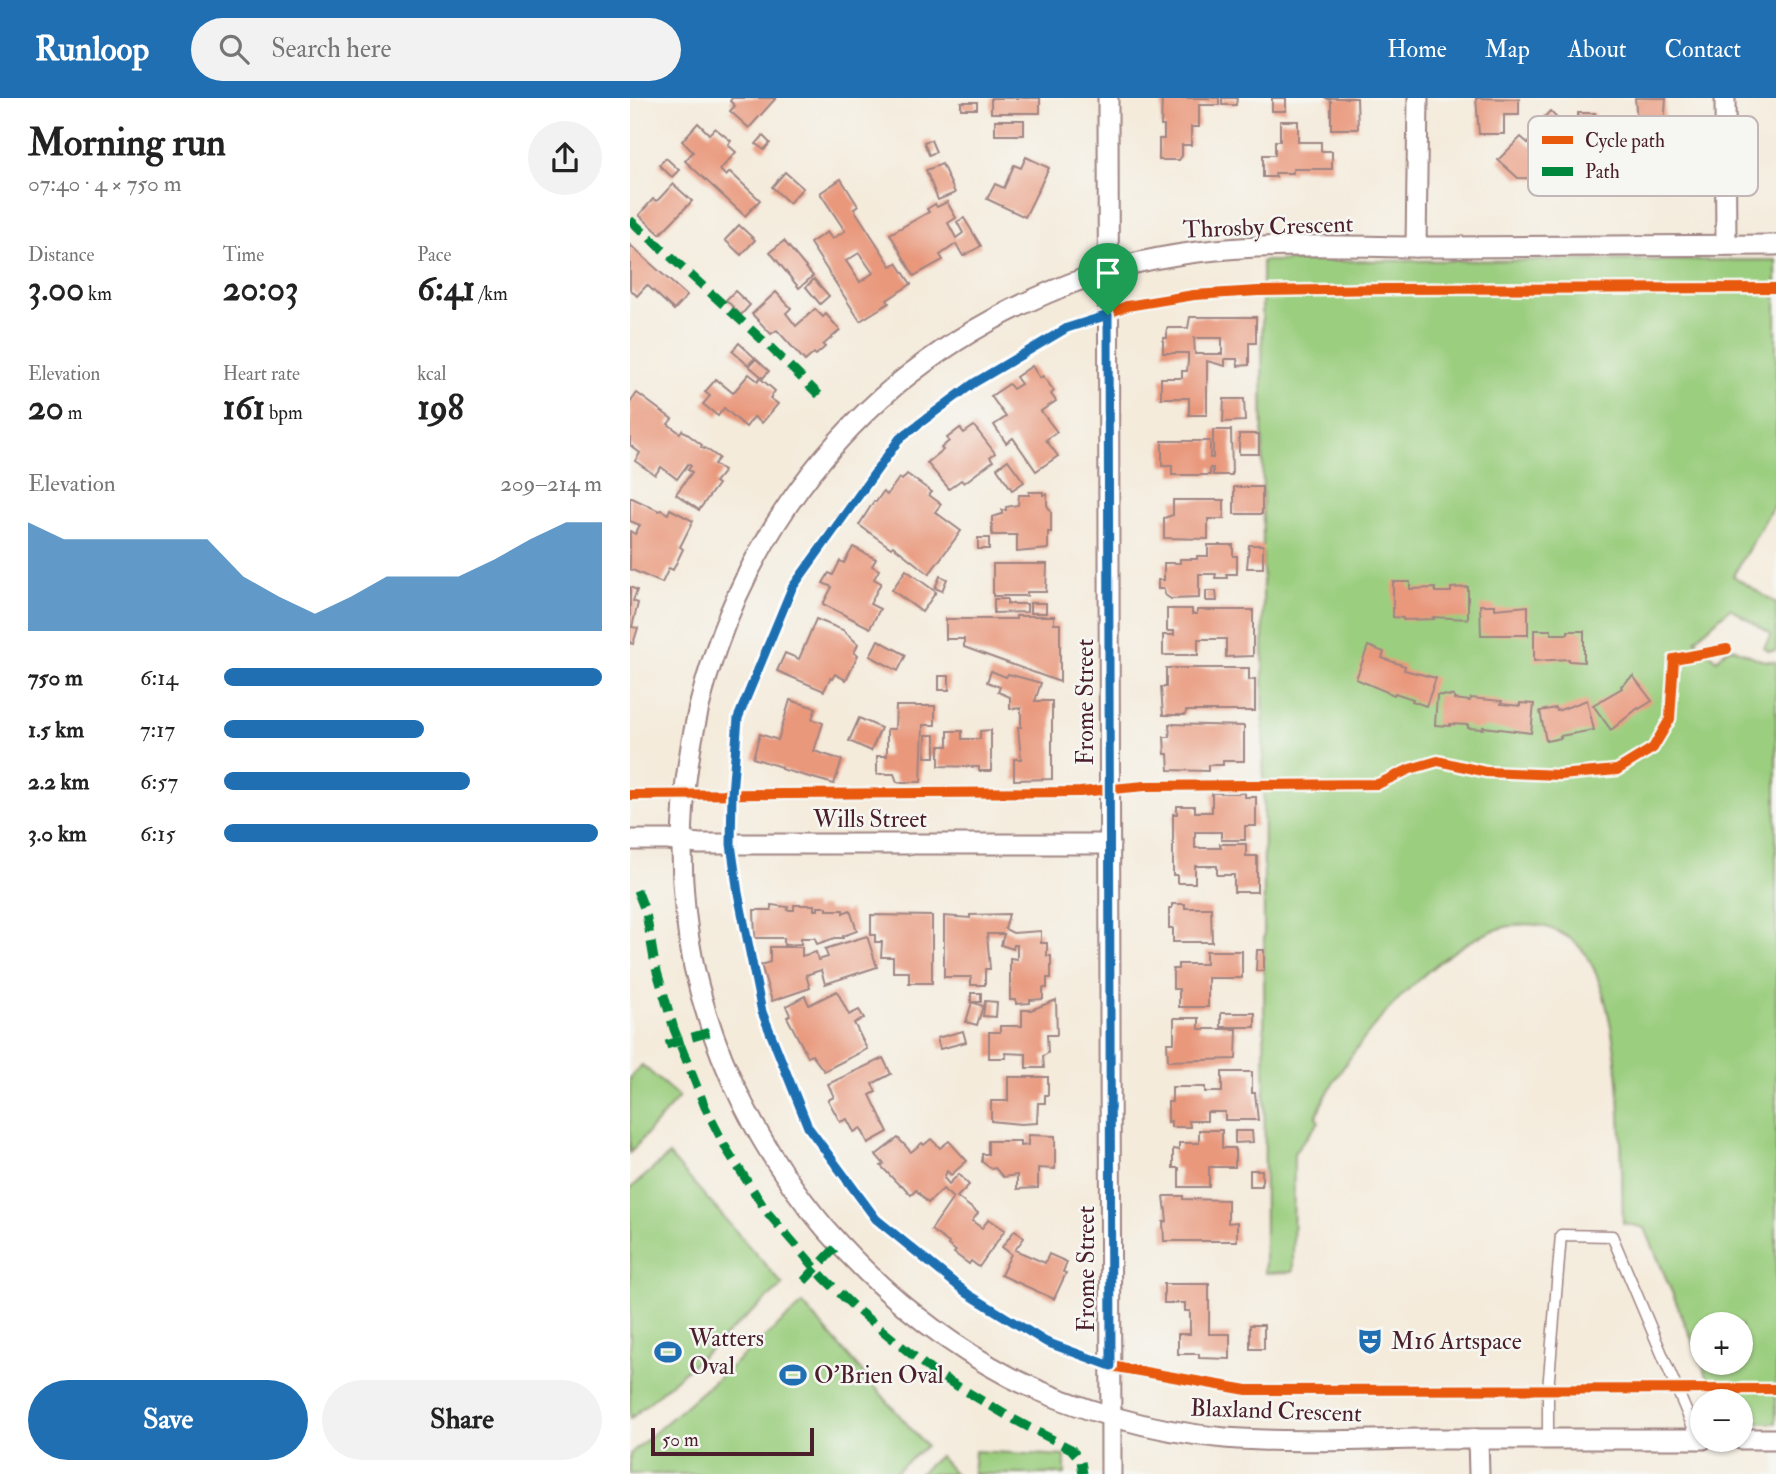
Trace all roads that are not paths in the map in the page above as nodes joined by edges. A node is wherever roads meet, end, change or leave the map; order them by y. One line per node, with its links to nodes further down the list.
1 (1108, 98): 9 (street, Frome Street)
2 (1418, 98): 8 (street)
3 (1725, 98): 4 (street)
4 (1725, 116)
5 (1726, 196): 6 (street)
6 (1726, 245): 7 (street, Throsby Crescent); 8 (street, Throsby Crescent)
7 (1776, 245)
8 (1416, 247): 9 (street, Throsby Crescent)
9 (1109, 271): 11 (street, Throsby Crescent); 12 (street, Frome Street)
10 (630, 840): 11 (street, Wills Street)
11 (683, 842): 12 (street, Wills Street); 13 (street, Blaxland Crescent)
12 (1110, 844): 13 (street, Frome Street)
13 (1110, 1415): 15 (street, Blaxland Crescent); 20 (street, Frome Street)
14 (1690, 1416): 16 (lane)
15 (1478, 1439): 16 (street, Blaxland Crescent); 21 (street)
16 (1548, 1439): 17 (street, Blaxland Crescent)
17 (1690, 1439)
18 (1753, 1439): 19 (street)
19 (1776, 1439)
20 (1111, 1474)
21 (1479, 1474)

